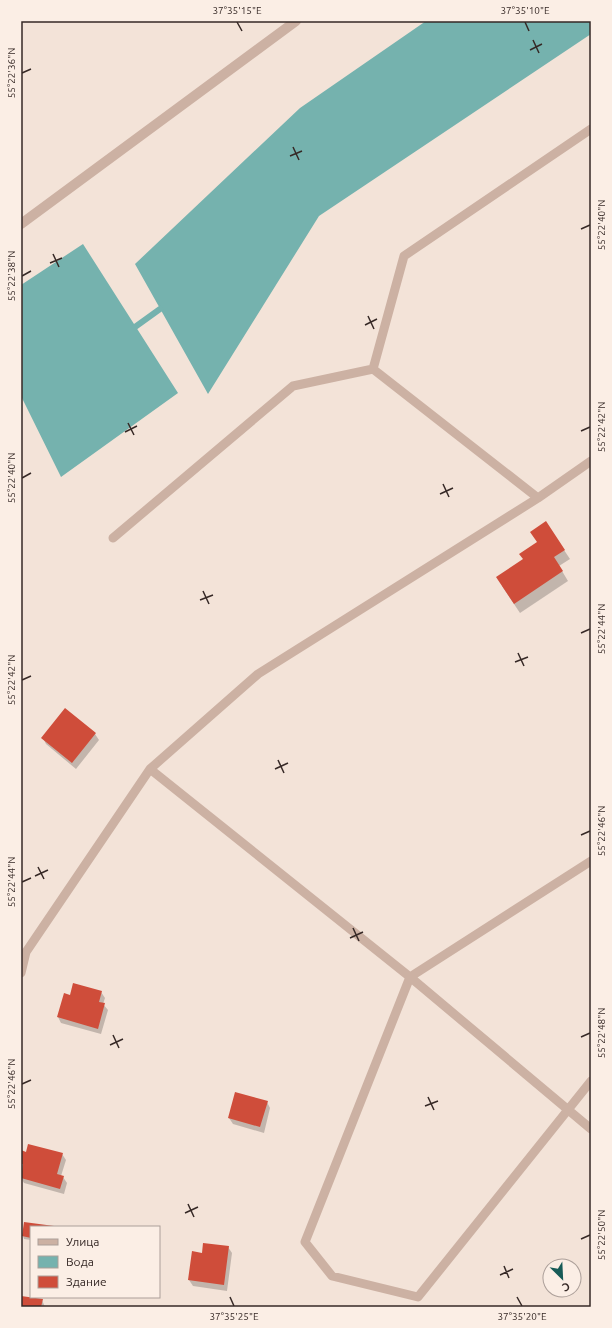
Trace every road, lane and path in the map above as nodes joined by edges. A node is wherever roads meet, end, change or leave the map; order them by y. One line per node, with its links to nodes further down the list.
1 (296, 21): 3 (street)
2 (591, 129): 4 (lane)
3 (21, 224)
4 (373, 369): 6 (lane); 7 (lane)
5 (591, 461): 6 (lane)
6 (538, 498): 8 (lane)
7 (113, 538)
8 (150, 770): 10 (lane); 11 (lane)
9 (591, 861): 11 (lane)
10 (21, 973)
11 (410, 977): 13 (lane); 13 (lane)
12 (591, 1081): 13 (lane)
13 (568, 1110): 14 (lane)
14 (591, 1129)

